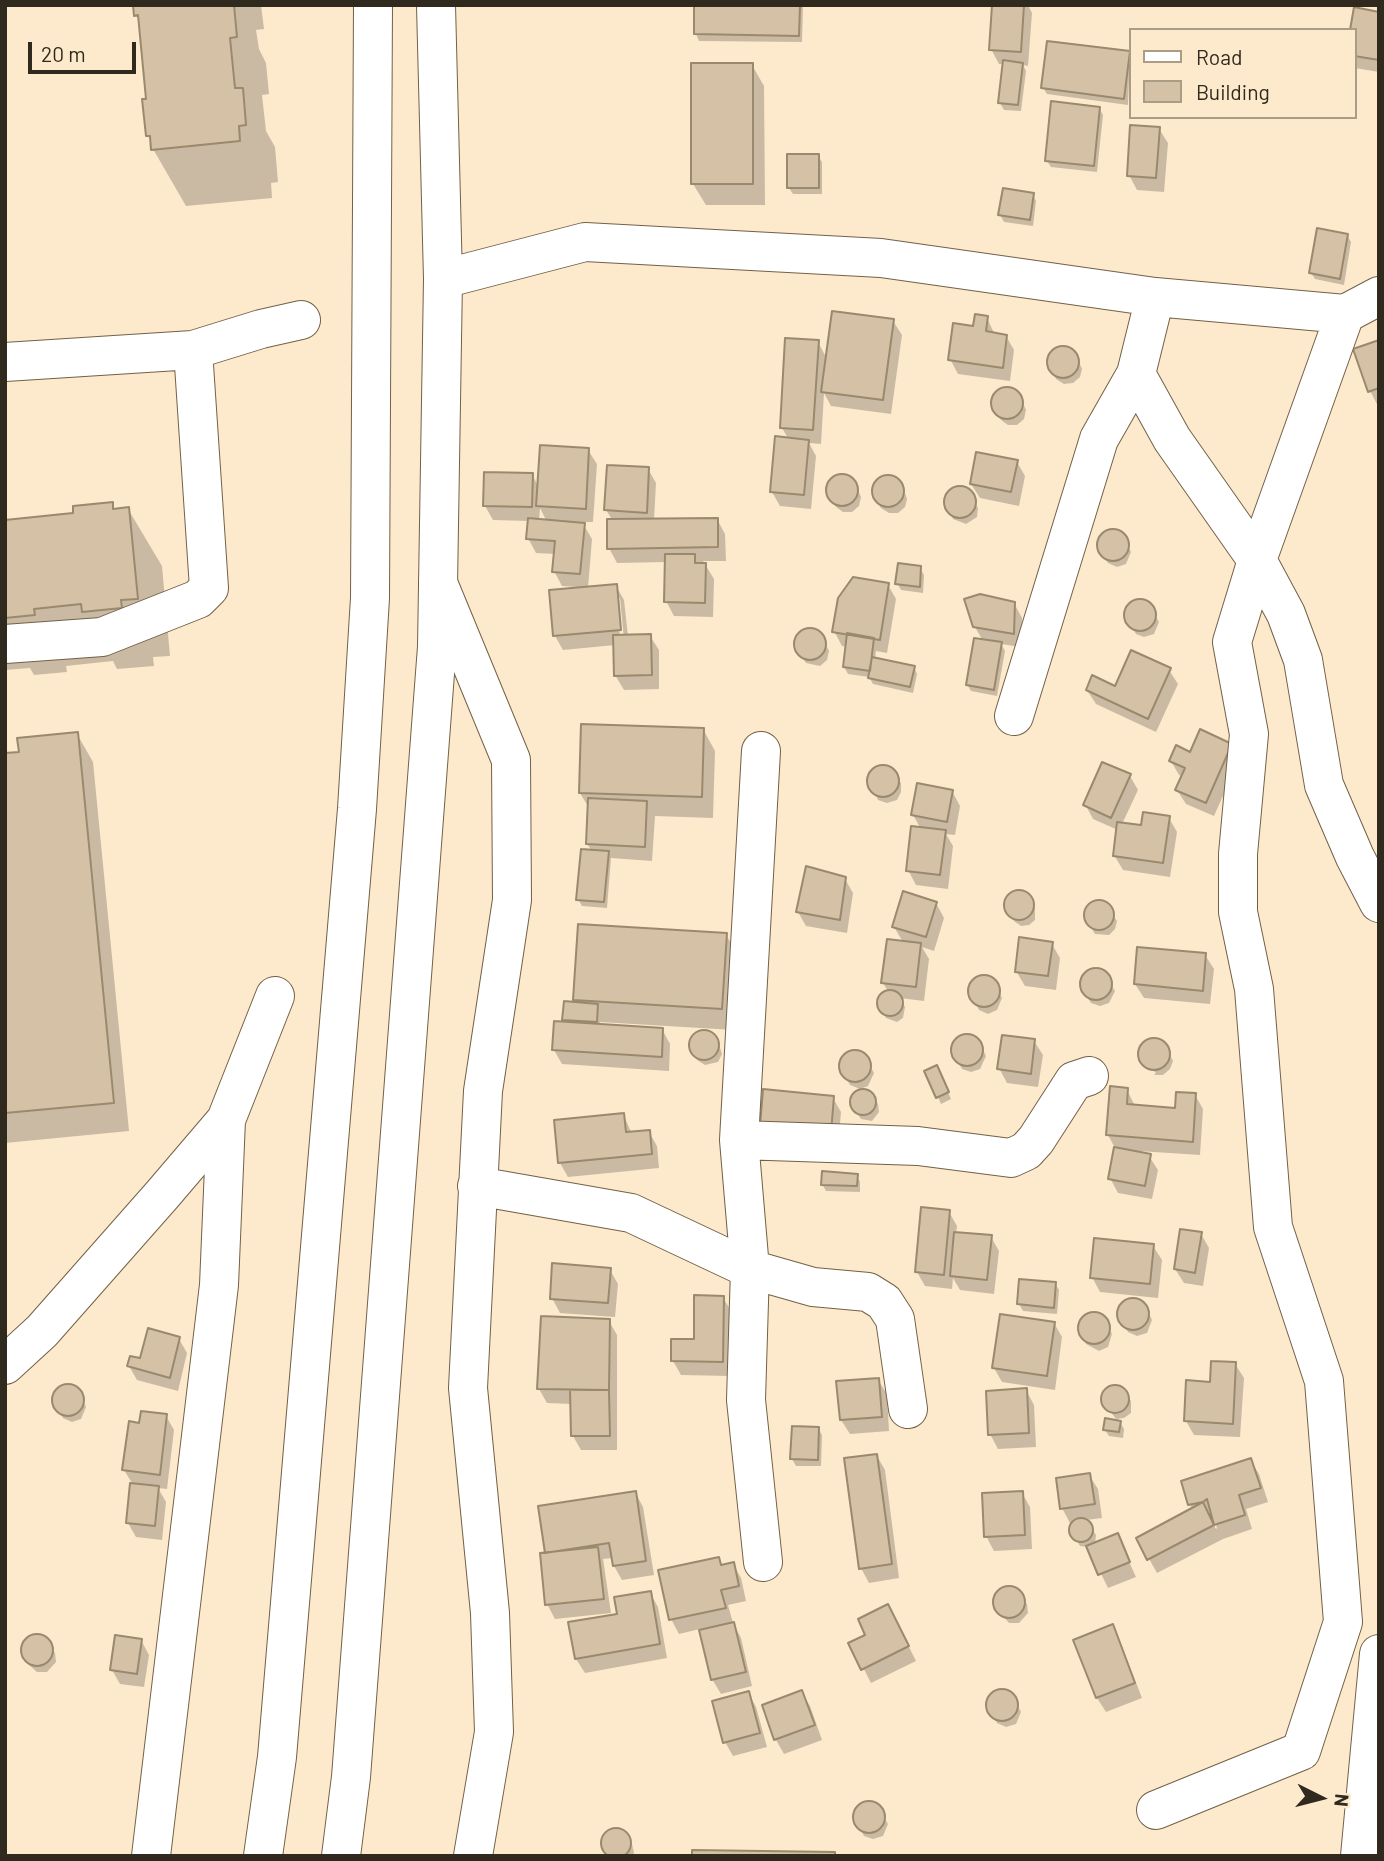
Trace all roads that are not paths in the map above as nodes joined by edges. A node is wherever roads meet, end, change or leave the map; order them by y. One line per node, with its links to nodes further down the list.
1 (373, 5): 29 (street)
2 (436, 5): 3 (street)
3 (443, 279): 5 (street); 12 (street)
4 (1379, 296): 6 (street)
5 (1155, 297): 6 (street); 10 (street)
6 (1345, 314): 11 (street)
7 (301, 320): 8 (street)
8 (193, 350): 9 (street); 13 (street)
9 (5, 362)
10 (1136, 374): 11 (street); 14 (street)
11 (1257, 560): 16 (street); 27 (street)
12 (438, 583): 21 (street); 30 (street)
13 (5, 644)
14 (1014, 716)
15 (761, 751): 20 (street)
16 (1379, 904)
17 (275, 996): 19 (street)
18 (1089, 1076): 20 (street)
19 (226, 1120): 23 (street); 28 (street)
20 (739, 1140): 22 (street)
21 (477, 1186): 22 (street); 31 (street)
22 (750, 1269): 24 (street); 25 (street)
23 (5, 1365)
24 (908, 1409)
25 (763, 1562)
26 (1379, 1654): 32 (street)
27 (1156, 1810)
28 (150, 1856)
29 (263, 1856)
30 (341, 1856)
31 (473, 1856)
32 (1360, 1856)

